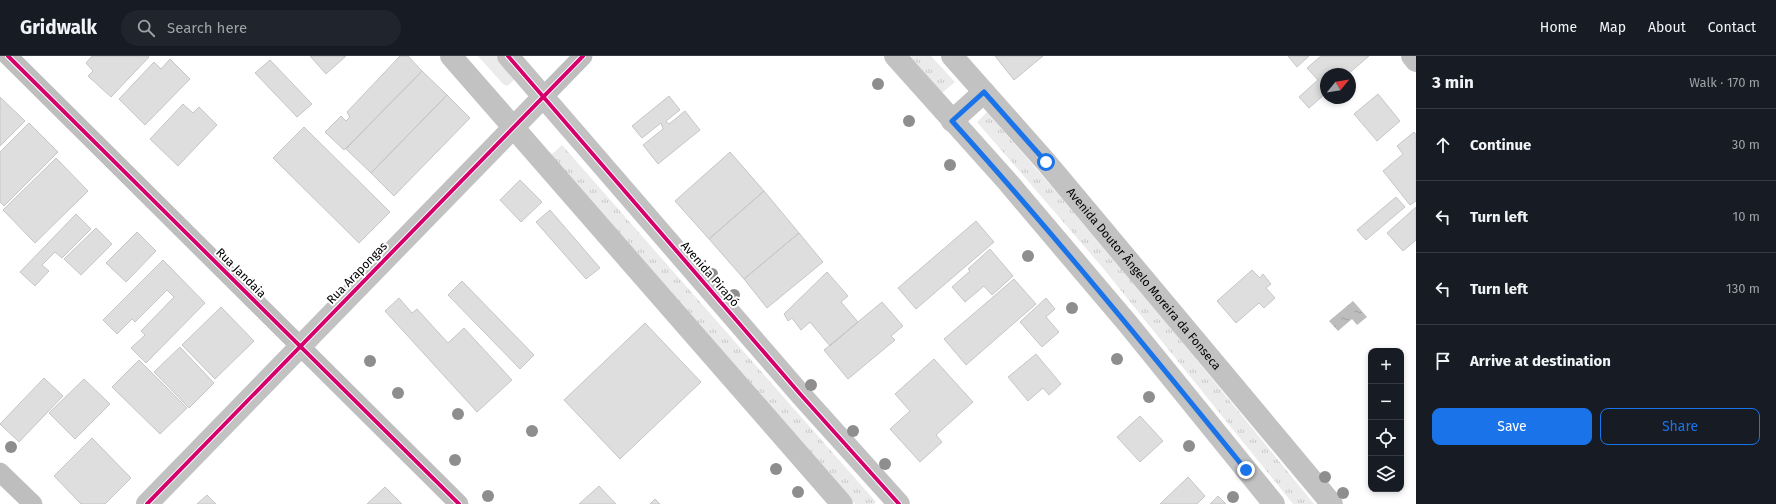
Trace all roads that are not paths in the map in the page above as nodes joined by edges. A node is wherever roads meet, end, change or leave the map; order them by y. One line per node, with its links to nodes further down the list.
1 (8, 56): 13 (street, Rua Jandaia)
2 (451, 56): 12 (street)
3 (508, 56): 10 (street, Avenida Pirapó)
4 (583, 56): 10 (street, Rua Arapongas)
5 (895, 56): 11 (street)
6 (952, 56): 9 (street, Avenida Doutor Ângelo Moreira da Fonseca)
7 (1412, 56): 8 (street)
8 (1416, 61)
9 (984, 92): 11 (street); 21 (street, Avenida Doutor Ângelo Moreira da Fonseca)
10 (543, 97): 12 (street, Rua Arapongas); 19 (street, Avenida Pirapó)
11 (952, 121): 20 (street)
12 (512, 128): 13 (street, Rua Arapongas); 18 (street)
13 (300, 346): 16 (street, Rua Arapongas); 17 (street, Rua Jandaia)
14 (0, 472): 15 (street)
15 (33, 504)
16 (147, 504)
17 (459, 504)
18 (842, 504)
19 (899, 504)
20 (1274, 504)
21 (1332, 504)

